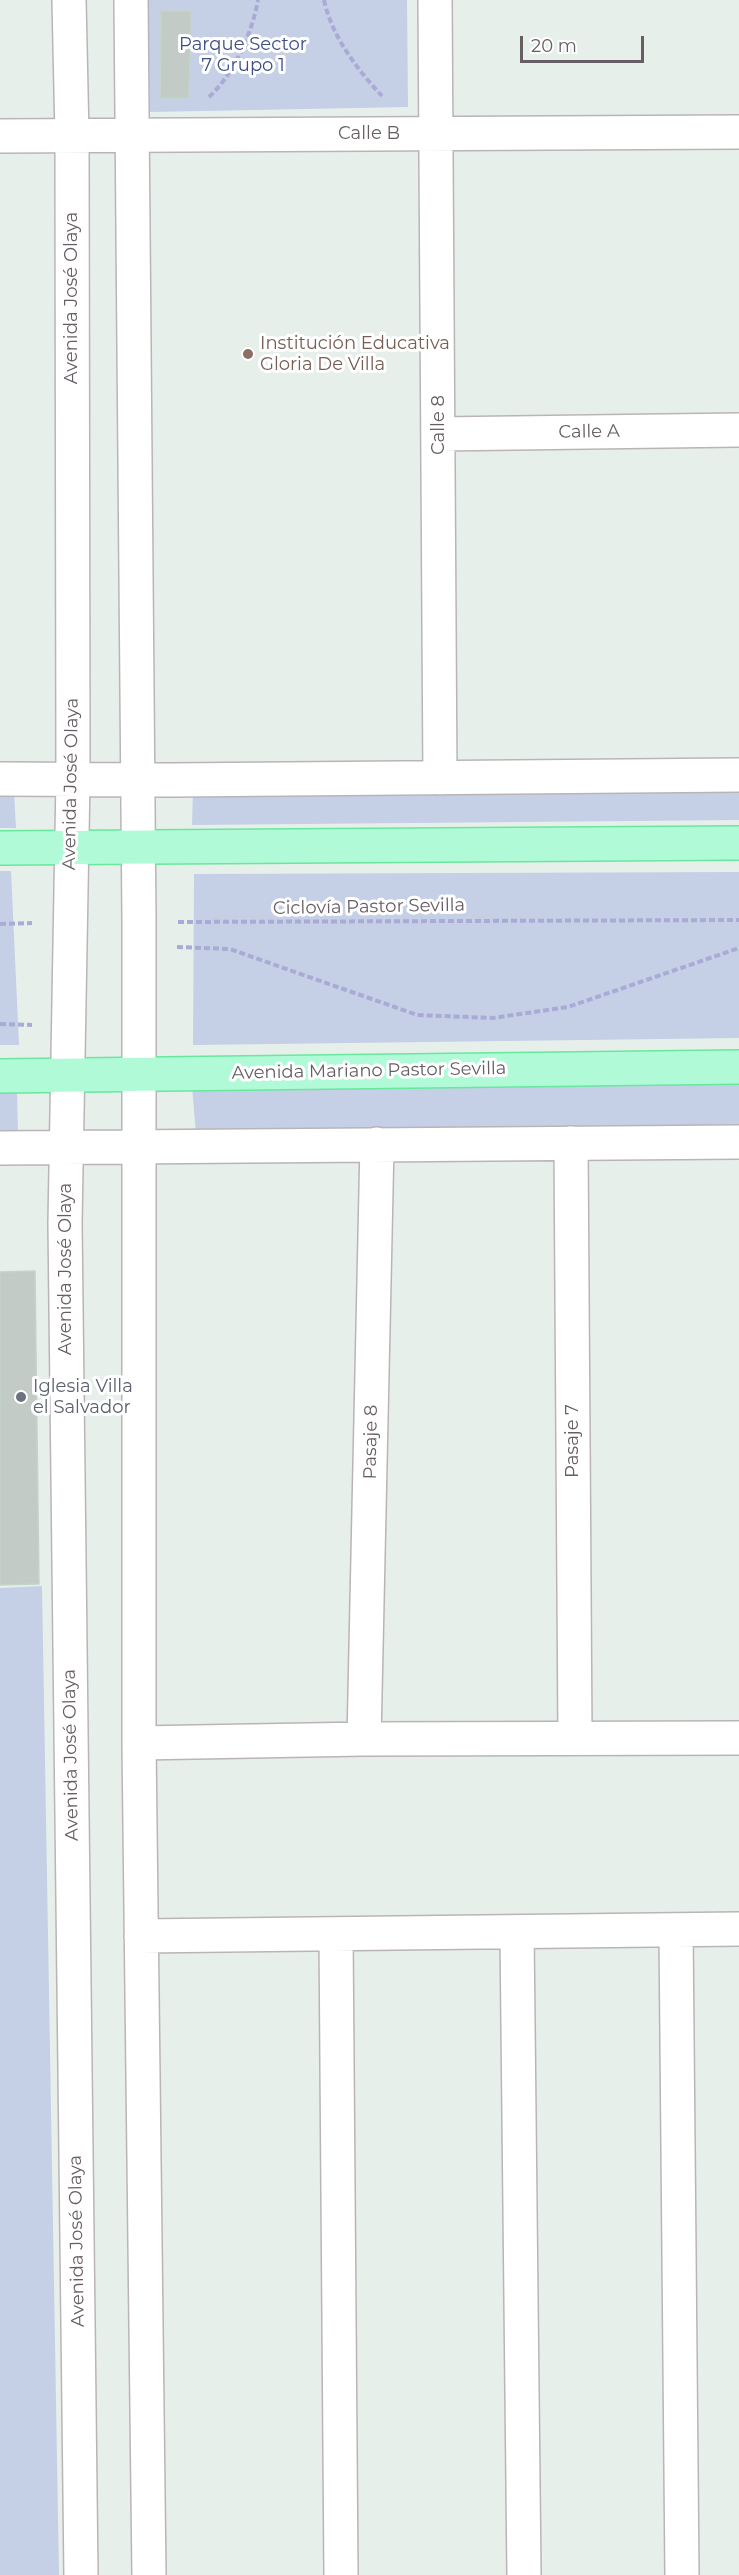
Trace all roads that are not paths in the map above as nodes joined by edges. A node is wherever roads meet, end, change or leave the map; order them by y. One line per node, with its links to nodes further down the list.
1 (69, 0): 7 (street, Avenida José Olaya)
2 (131, 0): 8 (street)
3 (435, 0): 5 (street, Calle 8)
4 (739, 132): 5 (street, Calle B)
5 (436, 133): 8 (street, Calle B); 10 (street, Calle 8)
6 (0, 136): 7 (street, Calle B)
7 (72, 136): 8 (street, Calle B); 12 (street, Avenida José Olaya)
8 (132, 136): 15 (street)
9 (739, 430): 10 (street, Calle A)
10 (439, 434): 13 (street, Calle 8)
11 (739, 775): 13 (street)
12 (73, 778): 14 (street); 15 (street); 18 (street, Avenida José Olaya)
13 (440, 778): 15 (street)
14 (0, 779)
15 (137, 780): 19 (street)
16 (739, 843): 19 (main road)
17 (0, 848): 18 (main road)
18 (71, 848): 19 (main road); 22 (street, Avenida José Olaya)
19 (137, 848): 21 (street)
20 (739, 1067): 21 (main road, Avenida Mariano Pastor Sevilla)
21 (138, 1074): 22 (main road, Avenida Mariano Pastor Sevilla); 27 (street)
22 (68, 1075): 23 (main road, Avenida Mariano Pastor Sevilla); 28 (street, Avenida José Olaya)
23 (0, 1076)
24 (739, 1142): 25 (street)
25 (571, 1143): 26 (street); 30 (street, Pasaje 7)
26 (377, 1144): 27 (street); 32 (street, Pasaje 8)
27 (138, 1145): 28 (street); 33 (street)
28 (66, 1147): 29 (street); 39 (street, Avenida José Olaya)
29 (0, 1148)
30 (574, 1738): 31 (street); 32 (street)
31 (739, 1738)
32 (364, 1739): 33 (street)
33 (139, 1743): 38 (street)
34 (739, 1929): 35 (street)
35 (676, 1930): 36 (street); 43 (street)
36 (517, 1932): 37 (street); 42 (street)
37 (336, 1934): 38 (street); 41 (street)
38 (141, 1936): 40 (street)
39 (81, 2575)
40 (149, 2575)
41 (341, 2575)
42 (524, 2575)
43 (682, 2575)

